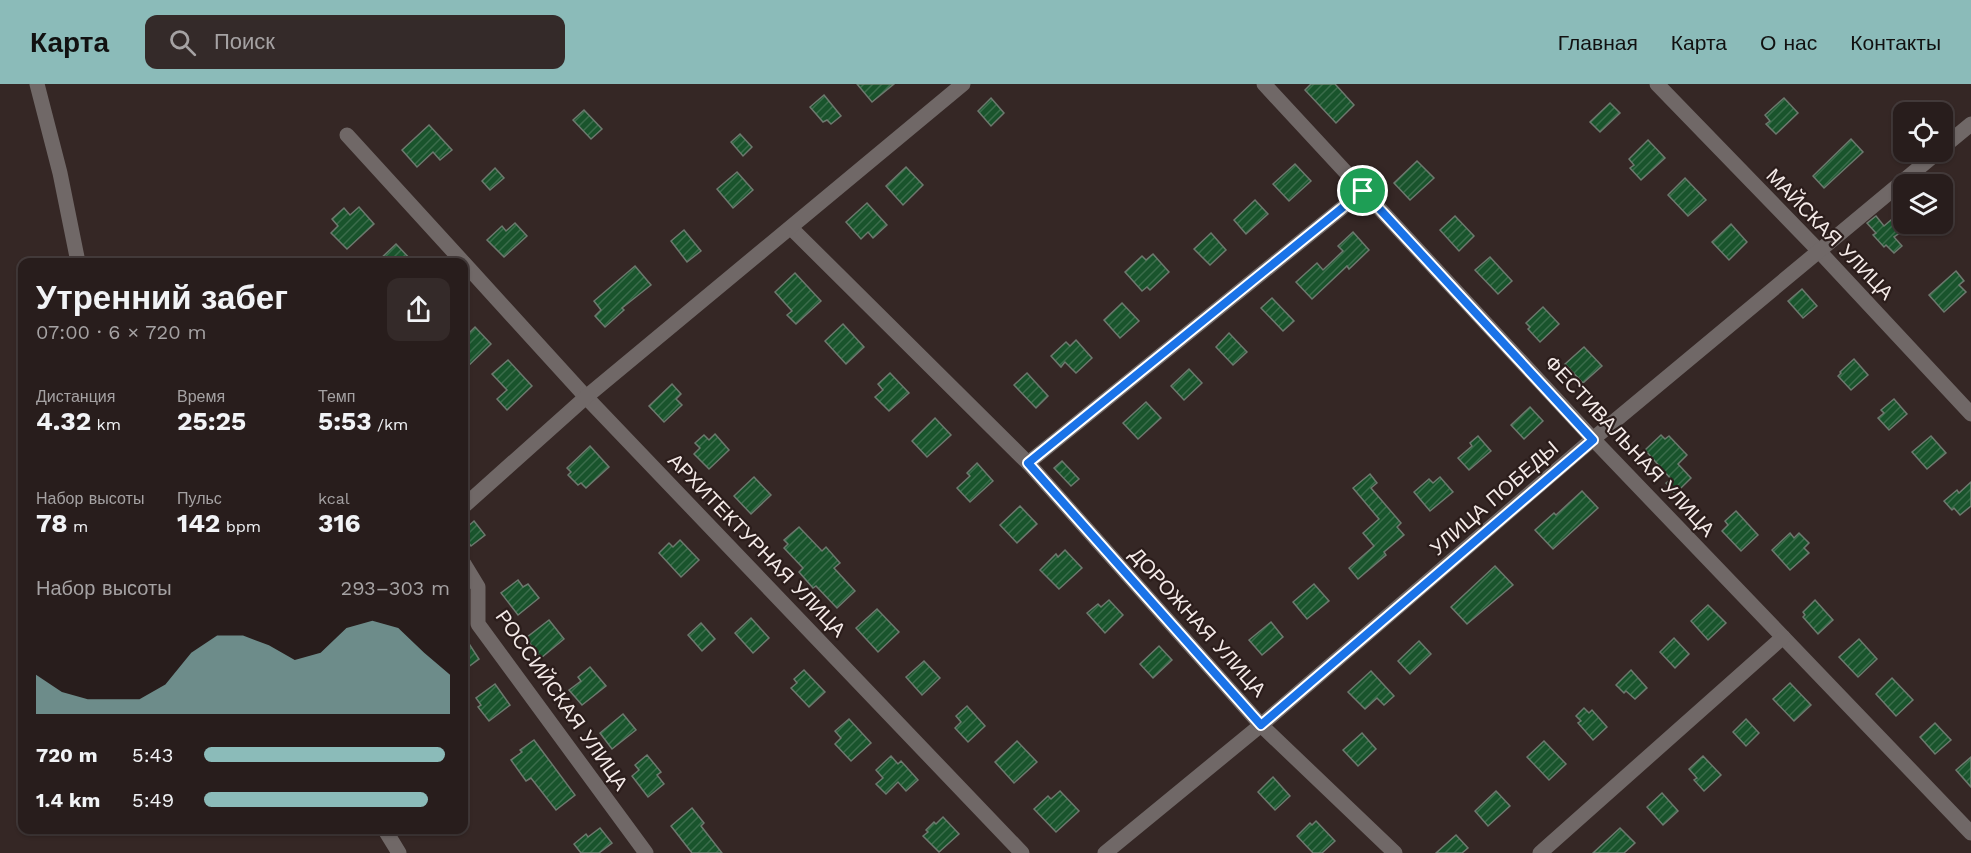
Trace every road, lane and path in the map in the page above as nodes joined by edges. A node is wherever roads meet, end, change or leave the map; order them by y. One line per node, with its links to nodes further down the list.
1 (37, 84): 12 (street)
2 (963, 84): 10 (street)
3 (1264, 84): 9 (street, ФЕСТИВАЛЬНАЯ УЛИЦА)
4 (1657, 84): 11 (street, МАЙСКАЯ УЛИЦА)
5 (1971, 124): 7 (street)
6 (347, 135): 13 (street, АРХИТЕКТУРНАЯ УЛИЦА)
7 (1953, 139)
8 (1926, 162): 11 (street, УЛИЦА ПОБЕДЫ)
9 (1363, 191): 17 (street, ФЕСТИВАЛЬНАЯ УЛИЦА); 18 (street)
10 (791, 228): 15 (street); 18 (street, ДОРОЖНАЯ УЛИЦА)
11 (1819, 251): 16 (street, МАЙСКАЯ УЛИЦА); 17 (street, УЛИЦА ПОБЕДЫ)
12 (77, 258)
13 (458, 258)
14 (468, 268): 15 (street, АРХИТЕКТУРНАЯ УЛИЦА)
15 (586, 397): 19 (street); 27 (street, АРХИТЕКТУРНАЯ УЛИЦА)
16 (1971, 414)
17 (1593, 440): 21 (street, ФЕСТИВАЛЬНАЯ УЛИЦА); 22 (street, УЛИЦА ПОБЕДЫ)
18 (1028, 463): 22 (street, ДОРОЖНАЯ УЛИЦА)
19 (468, 502)
20 (468, 571): 26 (street, РОССИЙСКАЯ УЛИЦА)
21 (1783, 637): 23 (street, ФЕСТИВАЛЬНАЯ УЛИЦА); 30 (street)
22 (1261, 725): 28 (street, УЛИЦА ПОБЕДЫ); 29 (street, ДОРОЖНАЯ УЛИЦА)
23 (1971, 833)
24 (387, 834): 25 (street)
25 (399, 853)
26 (646, 853)
27 (1022, 853)
28 (1105, 853)
29 (1395, 853)
30 (1540, 853)

